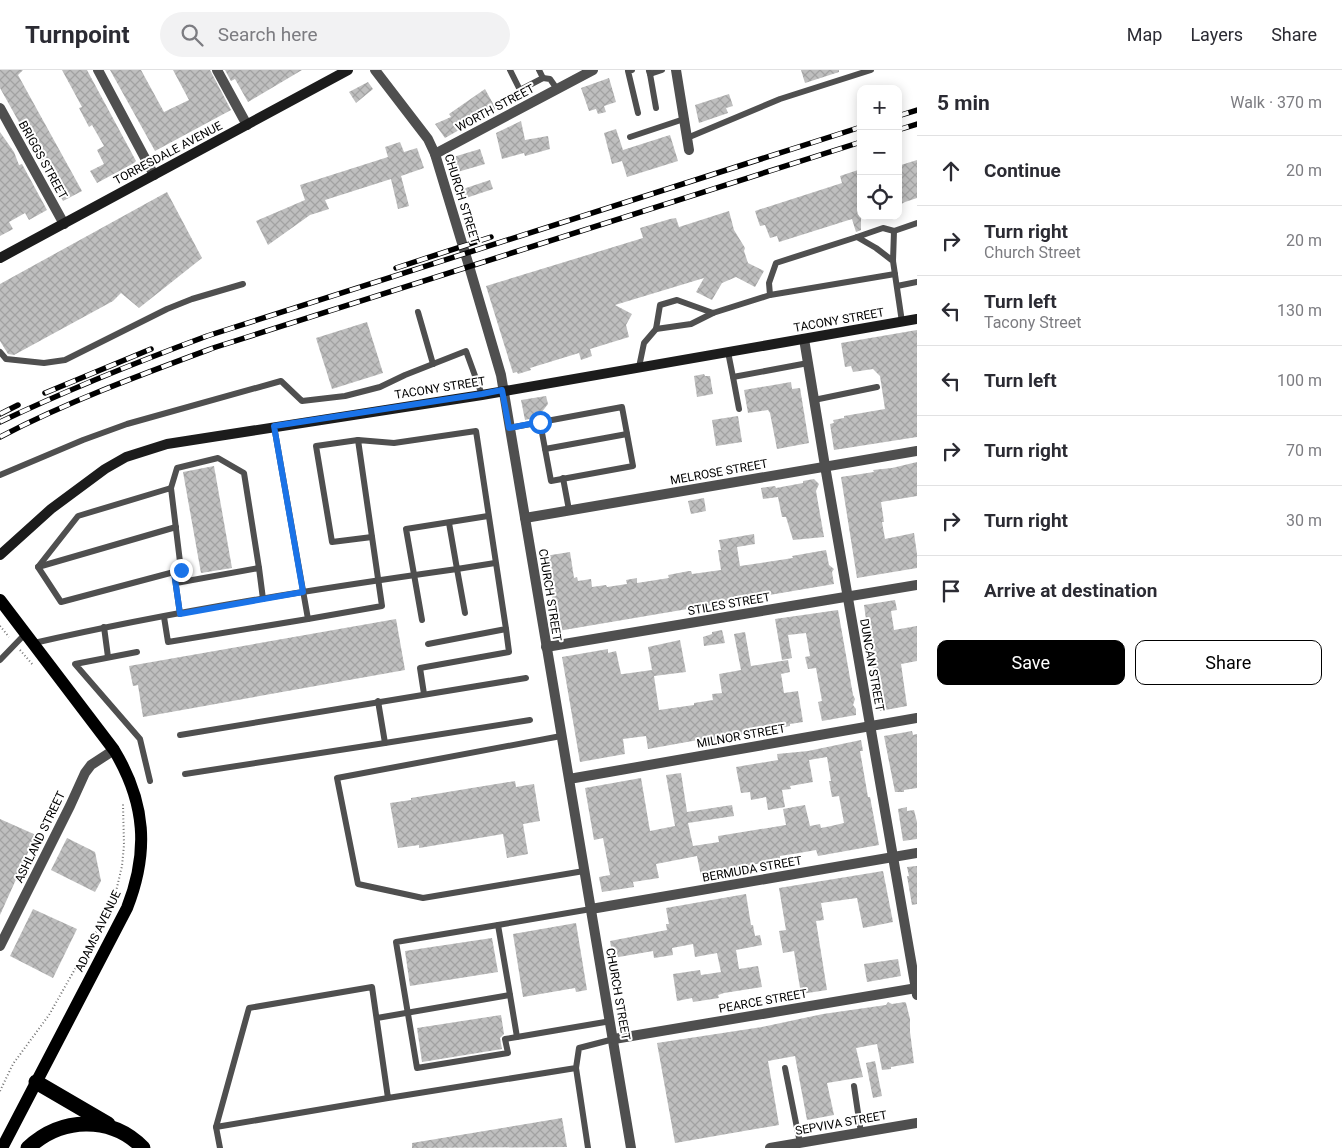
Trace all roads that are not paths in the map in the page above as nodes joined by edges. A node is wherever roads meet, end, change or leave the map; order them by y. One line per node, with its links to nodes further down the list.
1 (98, 70): 24 (street)
2 (218, 70): 19 (street)
3 (348, 70): 19 (main road, TORRESDALE AVENUE)
4 (375, 70): 23 (street, CHURCH STREET)
5 (510, 70): 13 (lane)
6 (539, 70): 13 (lane)
7 (592, 70): 14 (street, WORTH STREET)
8 (632, 70): 17 (lane)
9 (662, 70): 12 (lane)
10 (676, 70): 18 (street)
11 (871, 70): 21 (lane)
12 (649, 72): 16 (lane)
13 (544, 78): 14 (lane)
14 (557, 89): 23 (street, WORTH STREET)
15 (0, 108): 26 (street, BRIGGS STREET)
16 (656, 108)
17 (638, 113)
18 (684, 119): 20 (lane); 21 (street)
19 (247, 125): 24 (main road, TORRESDALE AVENUE)
20 (630, 137)
21 (687, 138): 22 (street)
22 (690, 150)
23 (435, 154): 49 (street, CHURCH STREET)
24 (154, 175): 26 (main road, TORRESDALE AVENUE)
25 (917, 223): 27 (lane)
26 (64, 224): 29 (main road, TORRESDALE AVENUE)
27 (894, 231): 28 (lane); 30 (lane)
28 (857, 237): 30 (lane); 35 (lane)
29 (0, 258)
30 (893, 261): 31 (lane)
31 (895, 274): 34 (lane); 35 (lane)
32 (917, 282): 34 (lane)
33 (243, 284): 42 (lane)
34 (897, 286): 39 (lane)
35 (770, 295): 37 (lane)
36 (418, 312): 45 (lane)
37 (713, 313): 40 (lane); 40 (lane)
38 (917, 319): 39 (main road, TACONY STREET)
39 (902, 322): 41 (main road, TACONY STREET)
40 (656, 329): 46 (lane)
41 (804, 339): 43 (main road, TACONY STREET); 44 (street, DUNCAN STREET)
42 (0, 352)
43 (728, 352): 46 (main road, TACONY STREET); 47 (lane)
44 (808, 363): 47 (lane); 51 (street, DUNCAN STREET)
45 (433, 364): 50 (lane); 61 (lane)
46 (639, 367): 49 (main road, TACONY STREET)
47 (733, 377): 52 (lane)
48 (877, 387): 51 (lane)
49 (502, 390): 50 (main road, TACONY STREET); 55 (street, CHURCH STREET)
50 (482, 394): 54 (main road, TACONY STREET)
51 (814, 400): 60 (street, DUNCAN STREET)
52 (739, 409)
53 (540, 422): 55 (lane); 56 (lane); 58 (lane)
54 (274, 426): 70 (main road, TACONY STREET); 80 (lane)
55 (509, 428): 66 (street, CHURCH STREET)
56 (627, 434): 58 (lane); 62 (lane)
57 (358, 440): 65 (lane); 69 (lane); 69 (lane)
58 (545, 449): 62 (lane)
59 (917, 451): 60 (street, MELROSE STREET)
60 (825, 466): 64 (street, MELROSE STREET); 81 (street, DUNCAN STREET)
61 (0, 475)
62 (563, 478): 64 (lane)
63 (171, 488): 68 (lane); 72 (lane); 73 (lane)
64 (569, 510): 66 (street, MELROSE STREET)
65 (488, 516): 67 (lane); 71 (lane)
66 (525, 518): 93 (street, CHURCH STREET)
67 (449, 523): 74 (lane); 76 (lane)
68 (176, 527): 72 (lane); 75 (lane)
69 (372, 537): 77 (lane)
70 (0, 555)
71 (495, 564): 74 (lane); 90 (lane)
72 (38, 567): 75 (lane)
73 (259, 568): 78 (lane); 82 (lane)
74 (457, 570): 76 (lane); 84 (lane)
75 (174, 572): 78 (lane)
76 (414, 575): 77 (lane); 88 (lane)
77 (377, 580): 80 (lane); 87 (lane)
78 (176, 583): 85 (lane)
79 (917, 585): 81 (street, STILES STREET)
80 (303, 592): 82 (lane); 87 (lane)
81 (848, 597): 93 (street, STILES STREET); 102 (street, DUNCAN STREET)
82 (263, 599): 85 (lane)
83 (0, 600): 91 (main road, ADAMS AVENUE)
84 (465, 612)
85 (180, 614): 86 (lane)
86 (164, 617): 87 (lane); 89 (lane)
87 (308, 620)
88 (422, 620)
89 (104, 627): 91 (lane); 95 (lane)
90 (506, 630): 92 (lane); 98 (lane)
91 (30, 638): 96 (lane); 106 (main road, ADAMS AVENUE)
92 (428, 644)
93 (546, 647): 104 (street, CHURCH STREET)
94 (137, 652): 95 (lane)
95 (108, 657): 109 (lane)
96 (0, 660)
97 (526, 678): 98 (lane)
98 (424, 694): 99 (lane)
99 (378, 701): 103 (lane); 105 (lane)
100 (917, 718): 102 (street, MILNOR STREET)
101 (530, 720): 105 (lane)
102 (870, 726): 108 (street, MILNOR STREET); 111 (street, DUNCAN STREET)
103 (180, 735)
104 (561, 736): 108 (street, CHURCH STREET); 112 (lane)
105 (385, 743): 107 (lane)
106 (114, 750): 115 (street, ASHLAND STREET); 125 (main road, ADAMS AVENUE)
107 (185, 774)
108 (569, 779): 112 (street, CHURCH STREET)
109 (150, 781)
110 (917, 853): 111 (street, BERMUDA STREET)
111 (893, 857): 113 (street, BERMUDA STREET); 116 (street, DUNCAN STREET)
112 (584, 871): 113 (street, CHURCH STREET)
113 (591, 909): 114 (lane); 120 (street, CHURCH STREET)
114 (498, 925): 117 (lane); 118 (lane)
115 (0, 946)
116 (917, 991): 122 (street, PEARCE STREET)
117 (510, 995): 118 (lane); 121 (lane)
118 (408, 1012): 119 (lane); 121 (lane)
119 (377, 1018): 127 (lane); 130 (lane)
120 (611, 1021): 121 (lane); 122 (street, CHURCH STREET)
121 (516, 1037)
122 (614, 1039): 123 (lane); 138 (street, CHURCH STREET)
123 (576, 1068): 127 (lane); 137 (lane)
124 (785, 1068): 132 (lane)
125 (36, 1082): 129 (highway); 133 (main road, ADAMS AVENUE)
126 (854, 1086): 131 (lane)
127 (388, 1098): 130 (lane)
128 (917, 1123): 131 (street, SEPVIVA STREET)
129 (114, 1127): 134 (highway); 135 (highway)
130 (216, 1127): 136 (lane)
131 (861, 1133): 132 (street, SEPVIVA STREET)
132 (800, 1143): 139 (street, SEPVIVA STREET)
133 (2, 1148)
134 (28, 1148)
135 (143, 1148)
136 (220, 1148)
137 (588, 1148)
138 (631, 1148)
139 (770, 1148)

